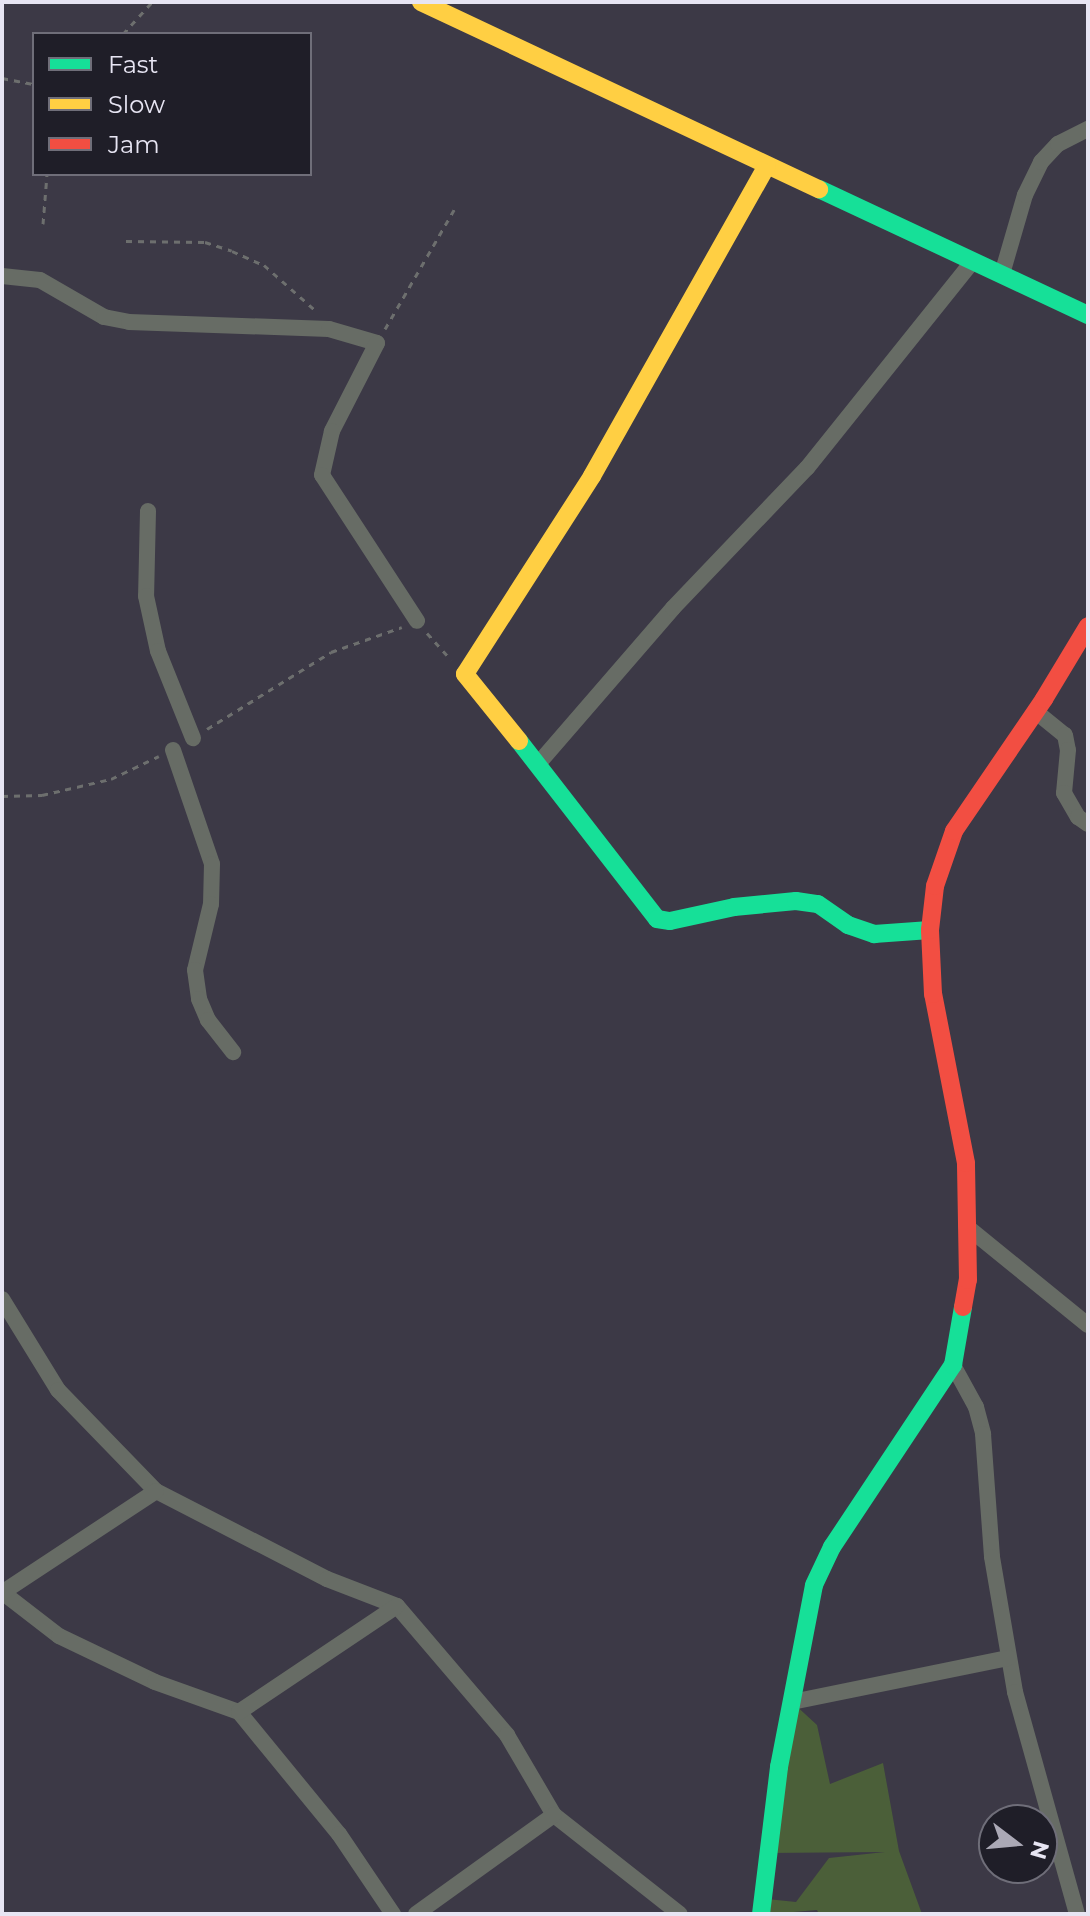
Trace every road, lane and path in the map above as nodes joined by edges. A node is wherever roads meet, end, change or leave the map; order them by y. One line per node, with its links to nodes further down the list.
1 (152, 2): 3 (path)
2 (421, 2): 7 (street)
3 (125, 32)
4 (2, 78): 5 (path)
5 (32, 84)
6 (1088, 129): 13 (street)
7 (767, 166): 12 (street); 21 (street)
8 (47, 176): 10 (path)
9 (454, 210): 17 (path)
10 (43, 224)
11 (126, 241): 16 (path)
12 (973, 261): 13 (street); 25 (street)
13 (1002, 274): 15 (street)
14 (2, 276): 16 (street)
15 (1088, 315)
16 (340, 331): 17 (street)
17 (377, 343): 19 (street)
18 (148, 511): 23 (street)
19 (417, 621): 21 (path); 23 (path)
20 (1088, 626): 22 (street)
21 (465, 674): 25 (street)
22 (1035, 711): 27 (street); 28 (street)
23 (193, 738)
24 (173, 750): 26 (path); 29 (street)
25 (538, 764): 28 (street)
26 (2, 796)
27 (1088, 824)
28 (930, 930): 30 (street)
29 (233, 1052)
30 (966, 1226): 32 (street); 33 (street)
31 (2, 1299): 34 (street)
32 (1088, 1325)
33 (953, 1365): 37 (street); 38 (street)
34 (156, 1491): 35 (street); 36 (street)
35 (2, 1592): 39 (street)
36 (397, 1606): 39 (street); 40 (street)
37 (1009, 1658): 38 (street); 45 (street)
38 (792, 1702): 44 (street)
39 (239, 1712): 41 (street)
40 (554, 1815): 42 (street); 43 (street)
41 (393, 1914)
42 (416, 1914)
43 (680, 1914)
44 (761, 1914)
45 (1077, 1914)

